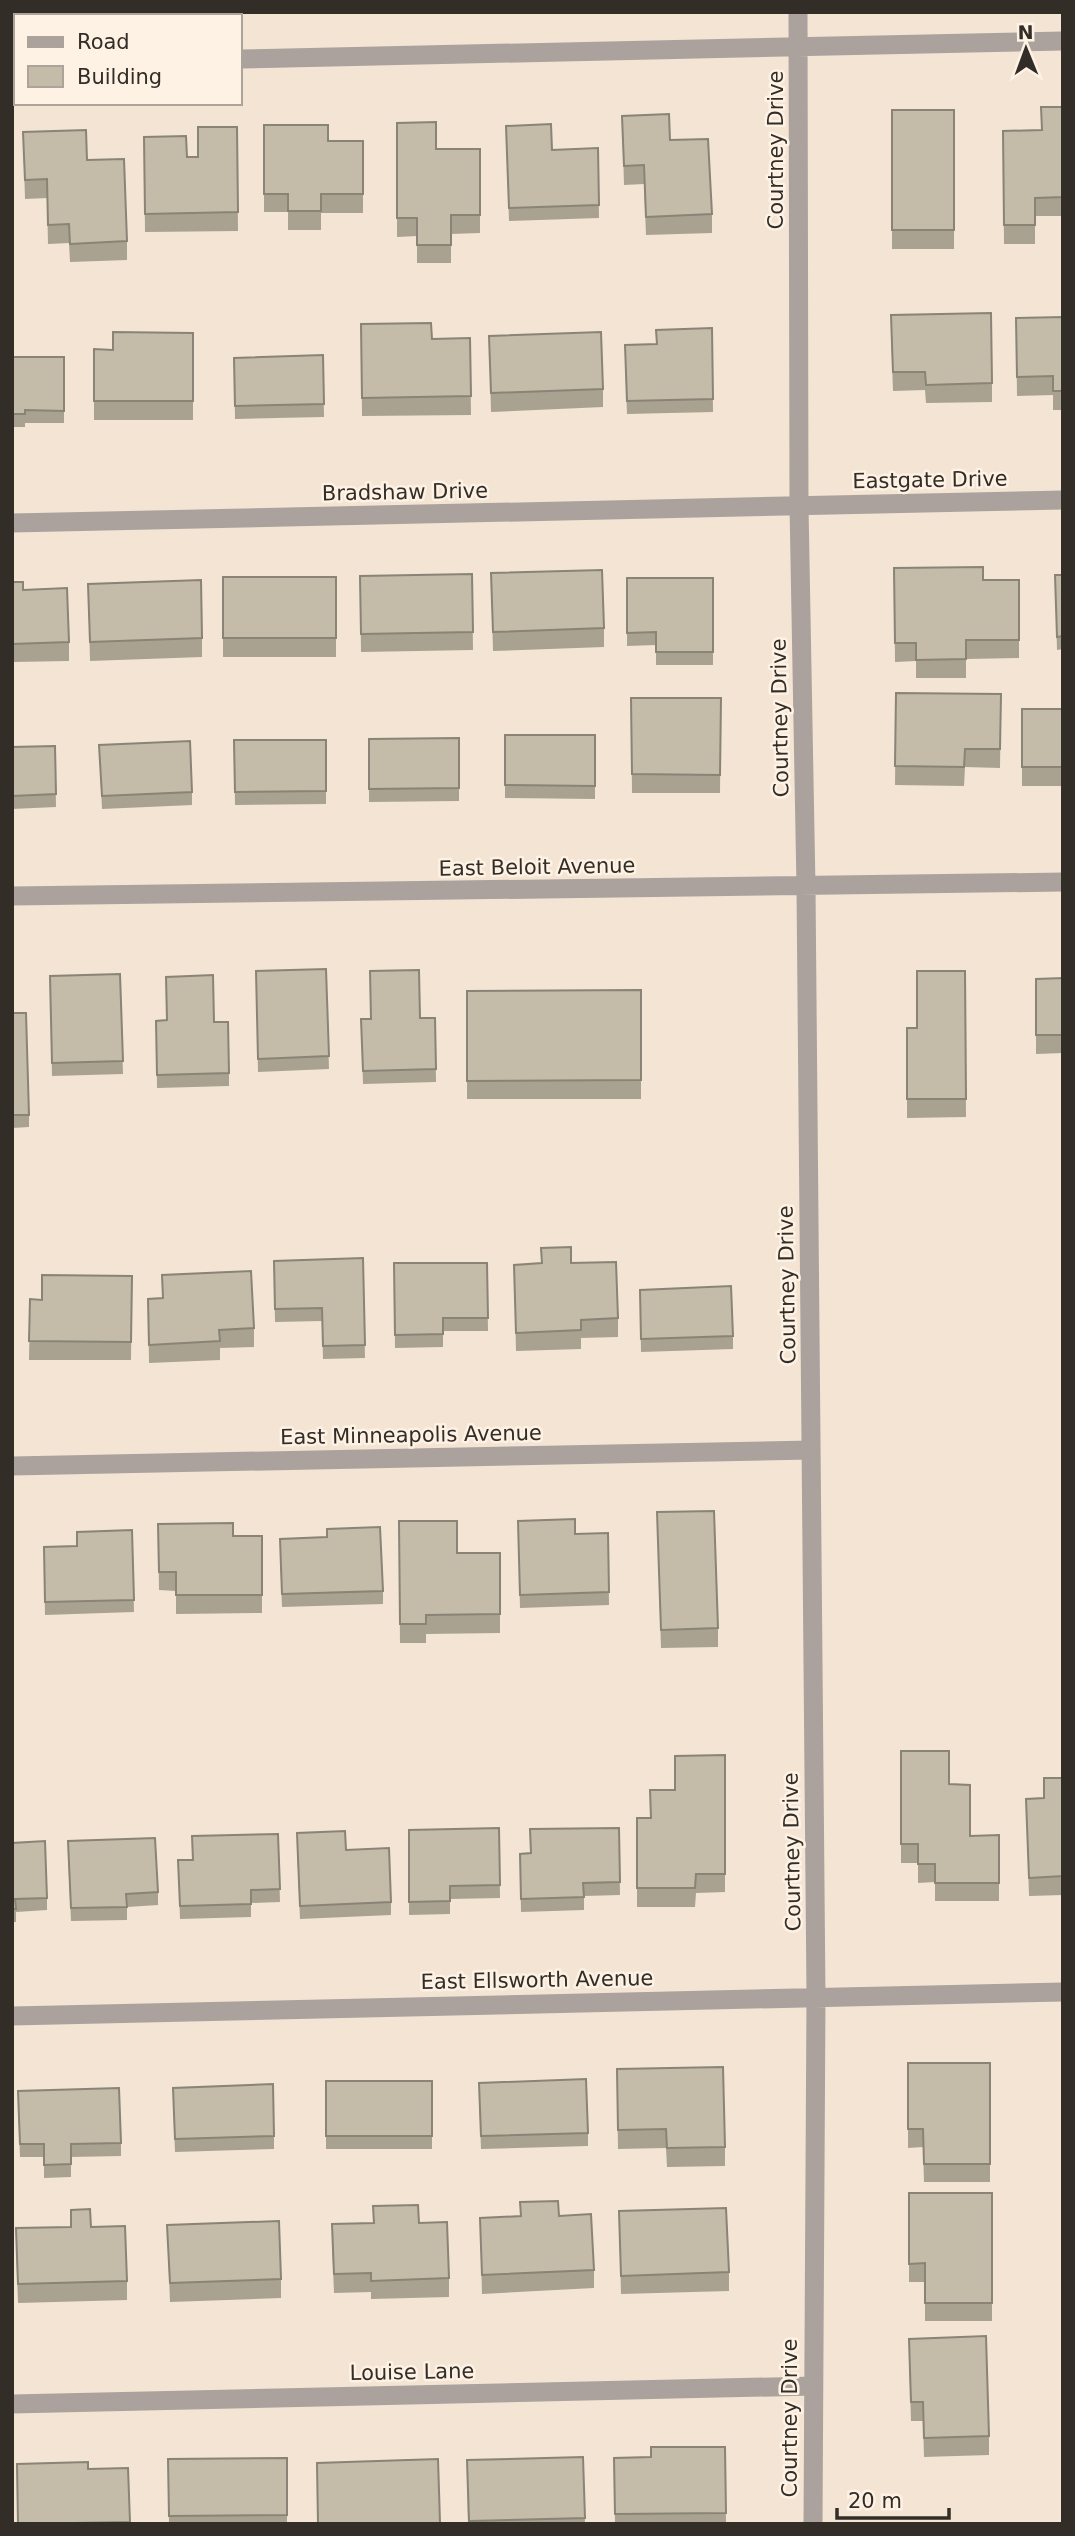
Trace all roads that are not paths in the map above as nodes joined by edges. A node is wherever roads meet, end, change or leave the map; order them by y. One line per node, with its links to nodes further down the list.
1 (798, 12): 3 (street, Courtney Drive)
2 (1063, 41): 3 (street)
3 (799, 45): 4 (street); 6 (street, Courtney Drive)
4 (242, 59)
5 (1063, 500): 6 (street, Eastgate Drive)
6 (799, 506): 7 (street, Bradshaw Drive); 9 (street, Courtney Drive)
7 (12, 523)
8 (1063, 883): 9 (street, East Beloit Avenue)
9 (806, 887): 10 (street, East Beloit Avenue); 11 (street, Courtney Drive)
10 (12, 896)
11 (811, 1450): 12 (street, East Minneapolis Avenue); 14 (street, Courtney Drive)
12 (12, 1466)
13 (1063, 1992): 14 (street, East Ellsworth Avenue)
14 (816, 1996): 15 (street, East Ellsworth Avenue); 16 (street, Courtney Drive)
15 (12, 2016)
16 (813, 2386): 17 (street, Louise Lane); 18 (street, Courtney Drive)
17 (12, 2404)
18 (813, 2524)

